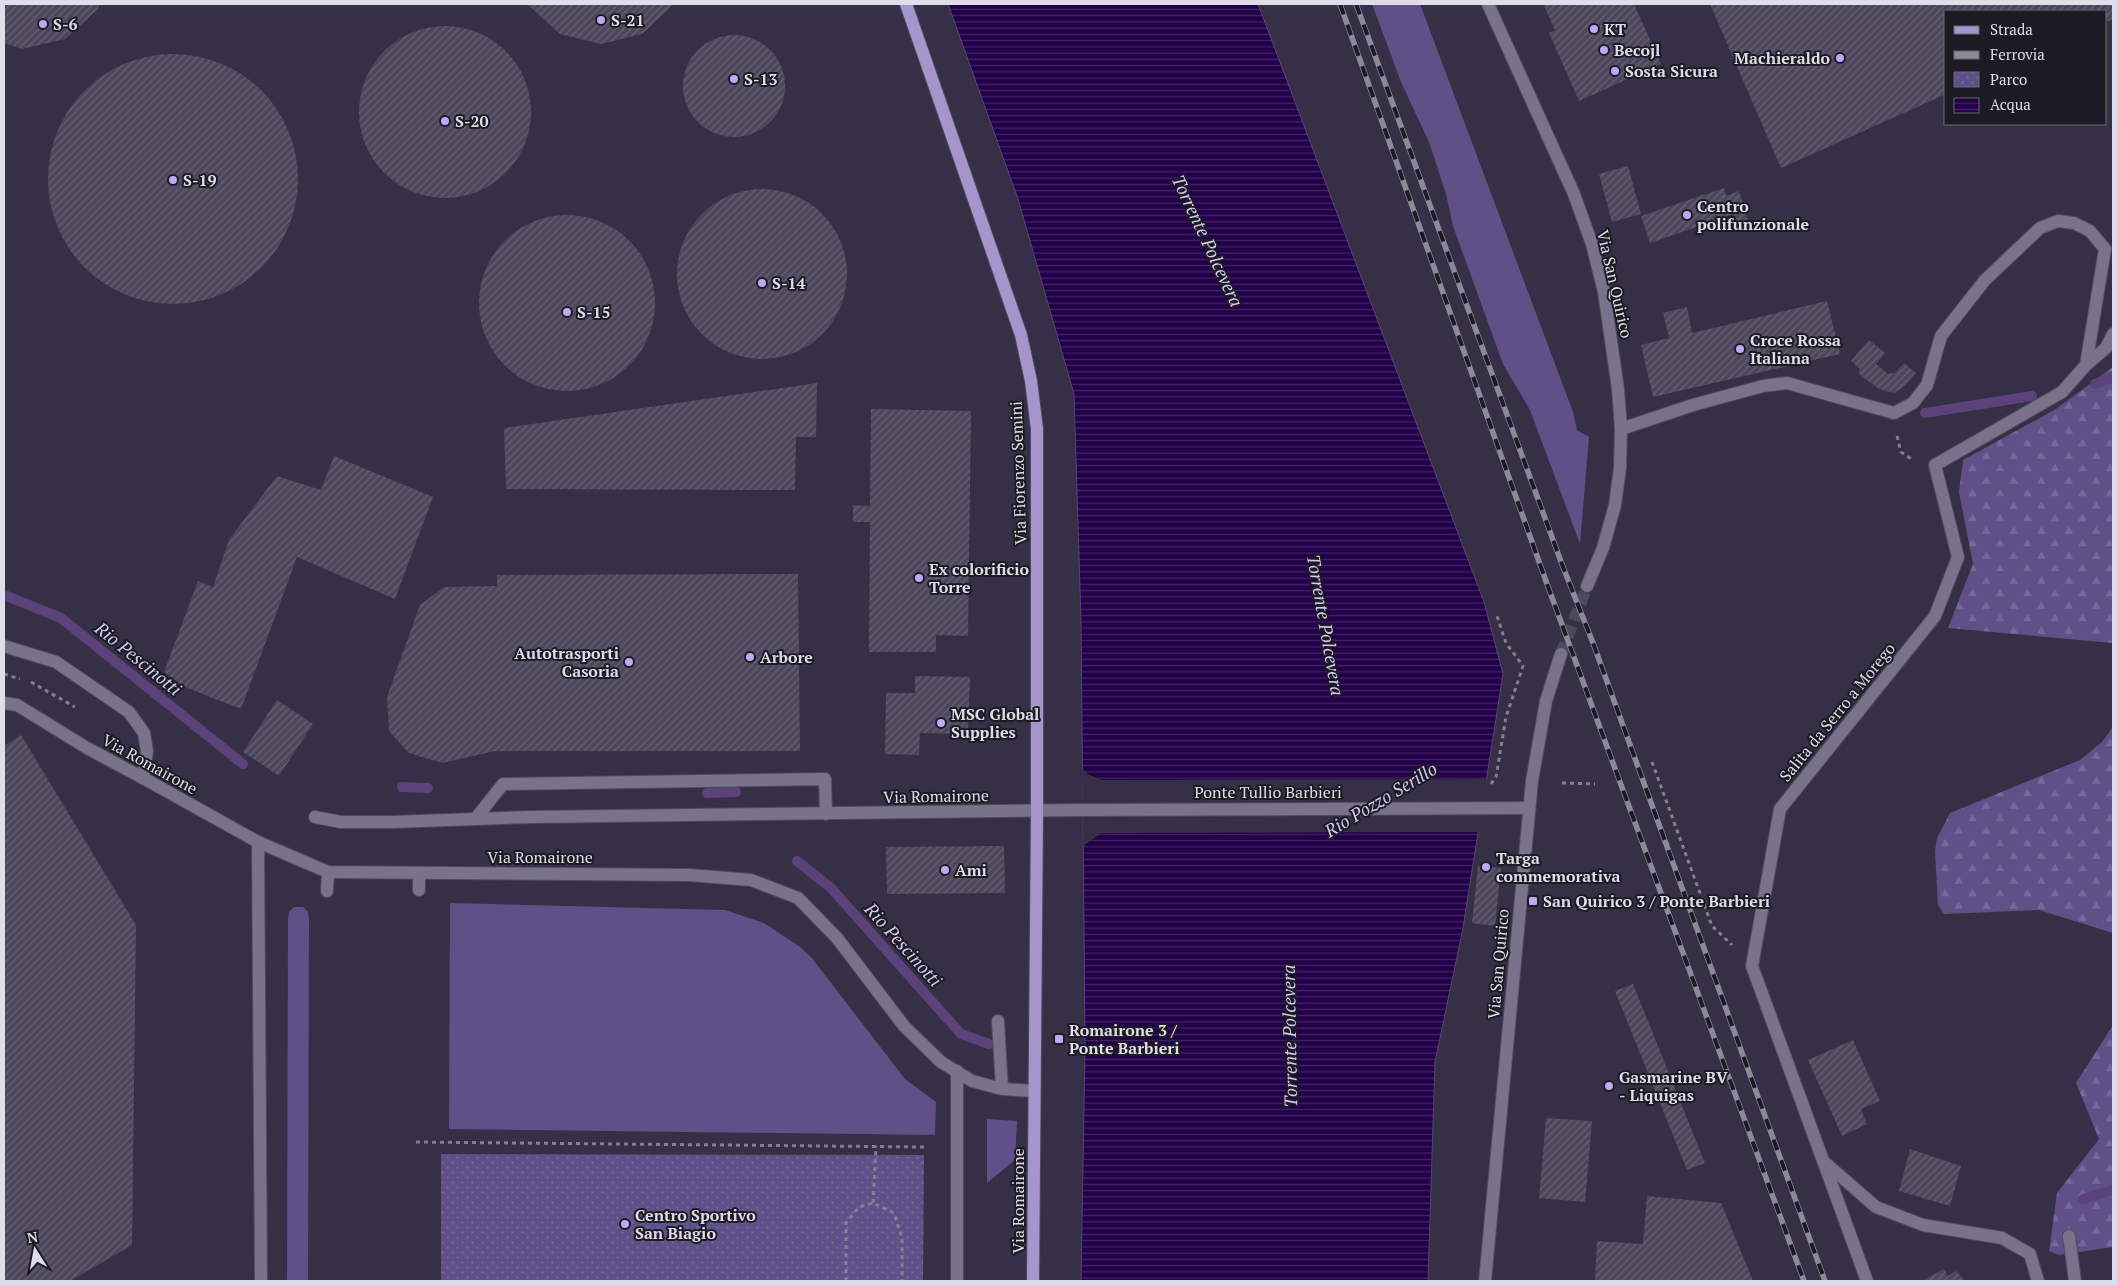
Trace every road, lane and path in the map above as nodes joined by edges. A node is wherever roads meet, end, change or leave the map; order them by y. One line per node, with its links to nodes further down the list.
1 (906, 4): 21 (main road, Via Fiorenzo Semini)
2 (1488, 4): 6 (street, Via San Quirico)
3 (2113, 334): 4 (street)
4 (2086, 365): 5 (street); 7 (street)
5 (1894, 413): 6 (street); 7 (path)
6 (1621, 429): 8 (street, Via San Quirico)
7 (1935, 464): 30 (street, Salita da Serro a Morego)
8 (1587, 586)
9 (1496, 613): 18 (path)
10 (4, 646): 16 (street)
11 (1561, 654): 20 (street, Via San Quirico)
12 (4, 674): 14 (path)
13 (4, 703): 16 (street, Via Romairone)
14 (82, 711)
15 (1652, 762): 30 (path)
16 (143, 778): 25 (street, Via Romairone)
17 (1562, 783): 19 (path)
18 (1490, 784)
19 (1595, 784)
20 (1529, 808): 21 (street, Ponte Tullio Barbieri); 46 (street, Via San Quirico)
21 (1038, 812): 22 (street, Via Romairone); 34 (main road, Via Romairone)
22 (826, 814): 24 (street, Via Romairone); 24 (street)
23 (315, 817): 24 (street, Via Romairone)
24 (476, 818)
25 (258, 842): 26 (street, Via Romairone); 41 (street)
26 (328, 872): 27 (street, Via Romairone); 29 (street)
27 (419, 872): 28 (street); 32 (street, Via Romairone)
28 (419, 890)
29 (327, 891)
30 (1752, 966): 38 (street, Salita da Serro a Morego)
31 (998, 1021): 33 (street)
32 (956, 1071): 33 (street, Via Romairone); 44 (street)
33 (1002, 1089): 34 (street, Via Romairone)
34 (1034, 1091): 45 (main road, Via Romairone)
35 (416, 1142): 36 (path)
36 (876, 1146): 37 (path); 39 (path)
37 (924, 1147)
38 (1821, 1159): 47 (street, Salita da Serro a Morego); 48 (street, Salita da Serro a Morego)
39 (873, 1203): 42 (path); 43 (path)
40 (2069, 1236): 49 (street)
41 (261, 1281)
42 (846, 1281)
43 (902, 1281)
44 (957, 1281)
45 (1034, 1281)
46 (1485, 1281)
47 (1867, 1281)
48 (2038, 1281)
49 (2075, 1281)

